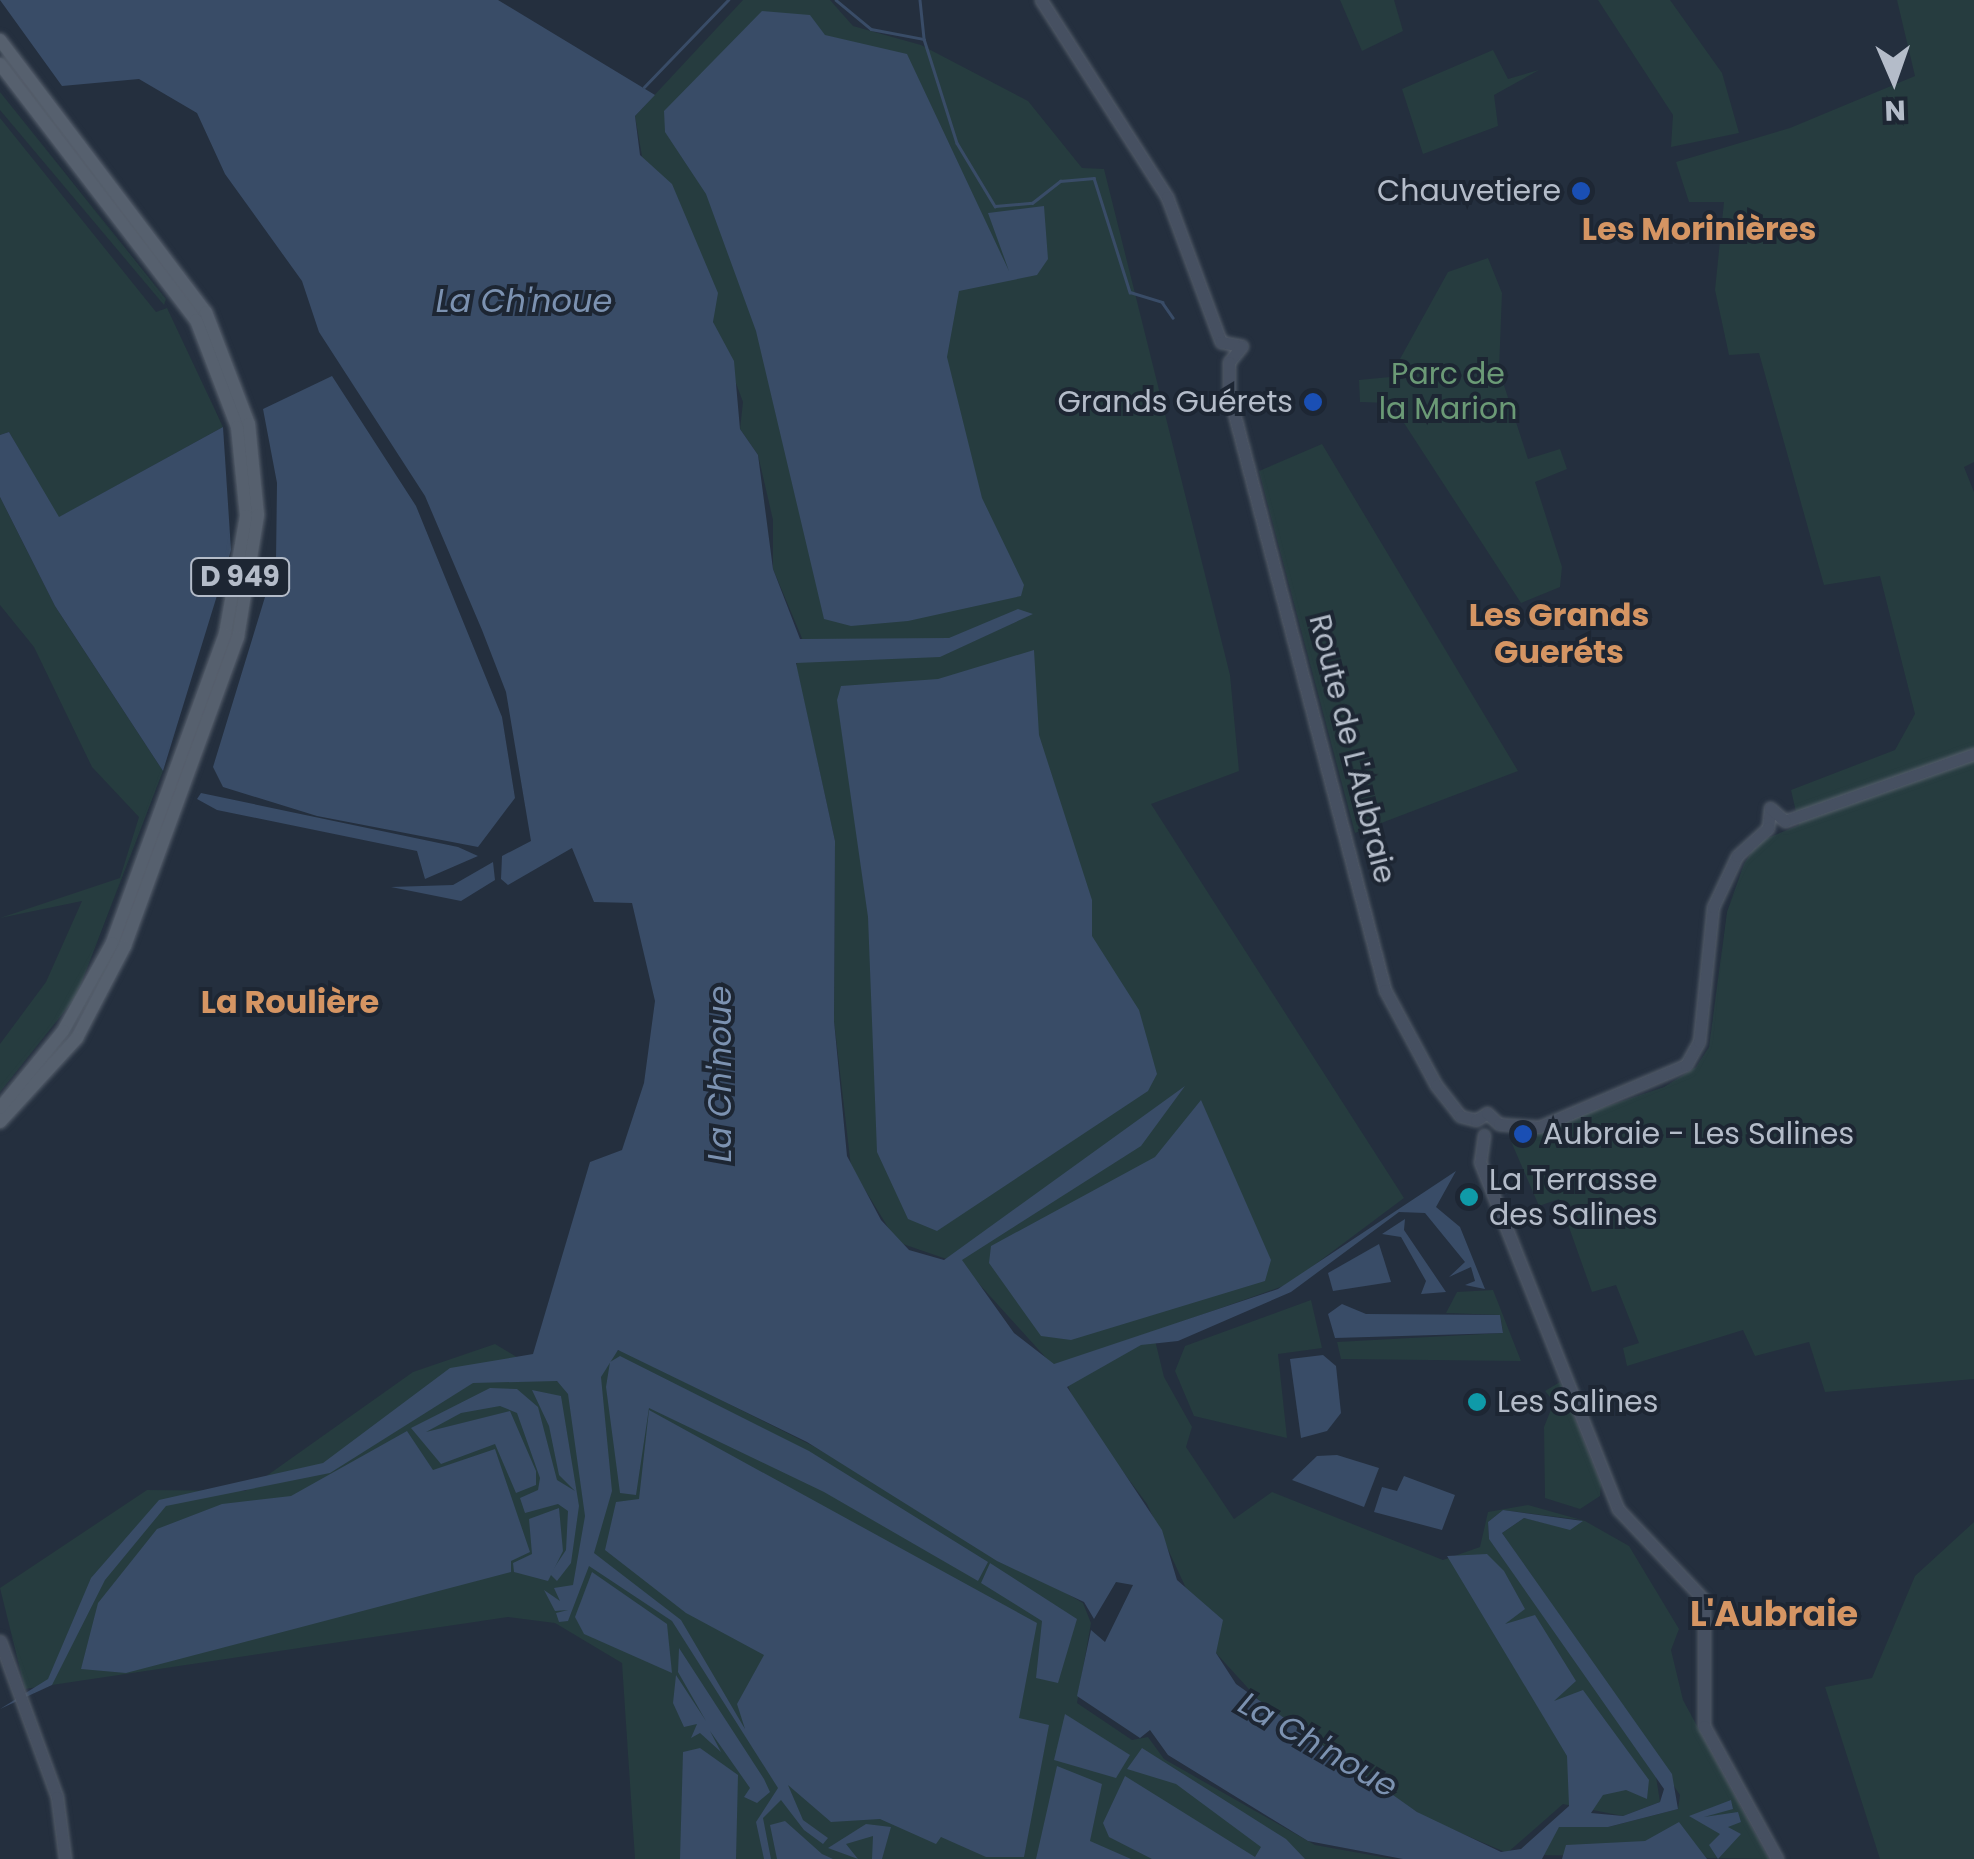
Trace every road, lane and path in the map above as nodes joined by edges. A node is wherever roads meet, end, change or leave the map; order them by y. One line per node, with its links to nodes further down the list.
1 (1041, 0): 4 (street)
2 (0, 40): 11 (main road, D 949)
3 (0, 64): 9 (main road, D 949)
4 (1221, 342): 5 (street); 5 (street)
5 (1229, 362): 10 (street, Route de L'Aubraie)
6 (1974, 754): 7 (street)
7 (1785, 821): 8 (street); 8 (street)
8 (1768, 828): 12 (street)
9 (0, 1108)
10 (1476, 1120): 12 (street); 13 (street)
11 (0, 1122)
12 (1498, 1124): 13 (street)
13 (1484, 1136): 16 (street)
14 (0, 1642): 15 (street)
15 (65, 1859)
16 (1778, 1859)

